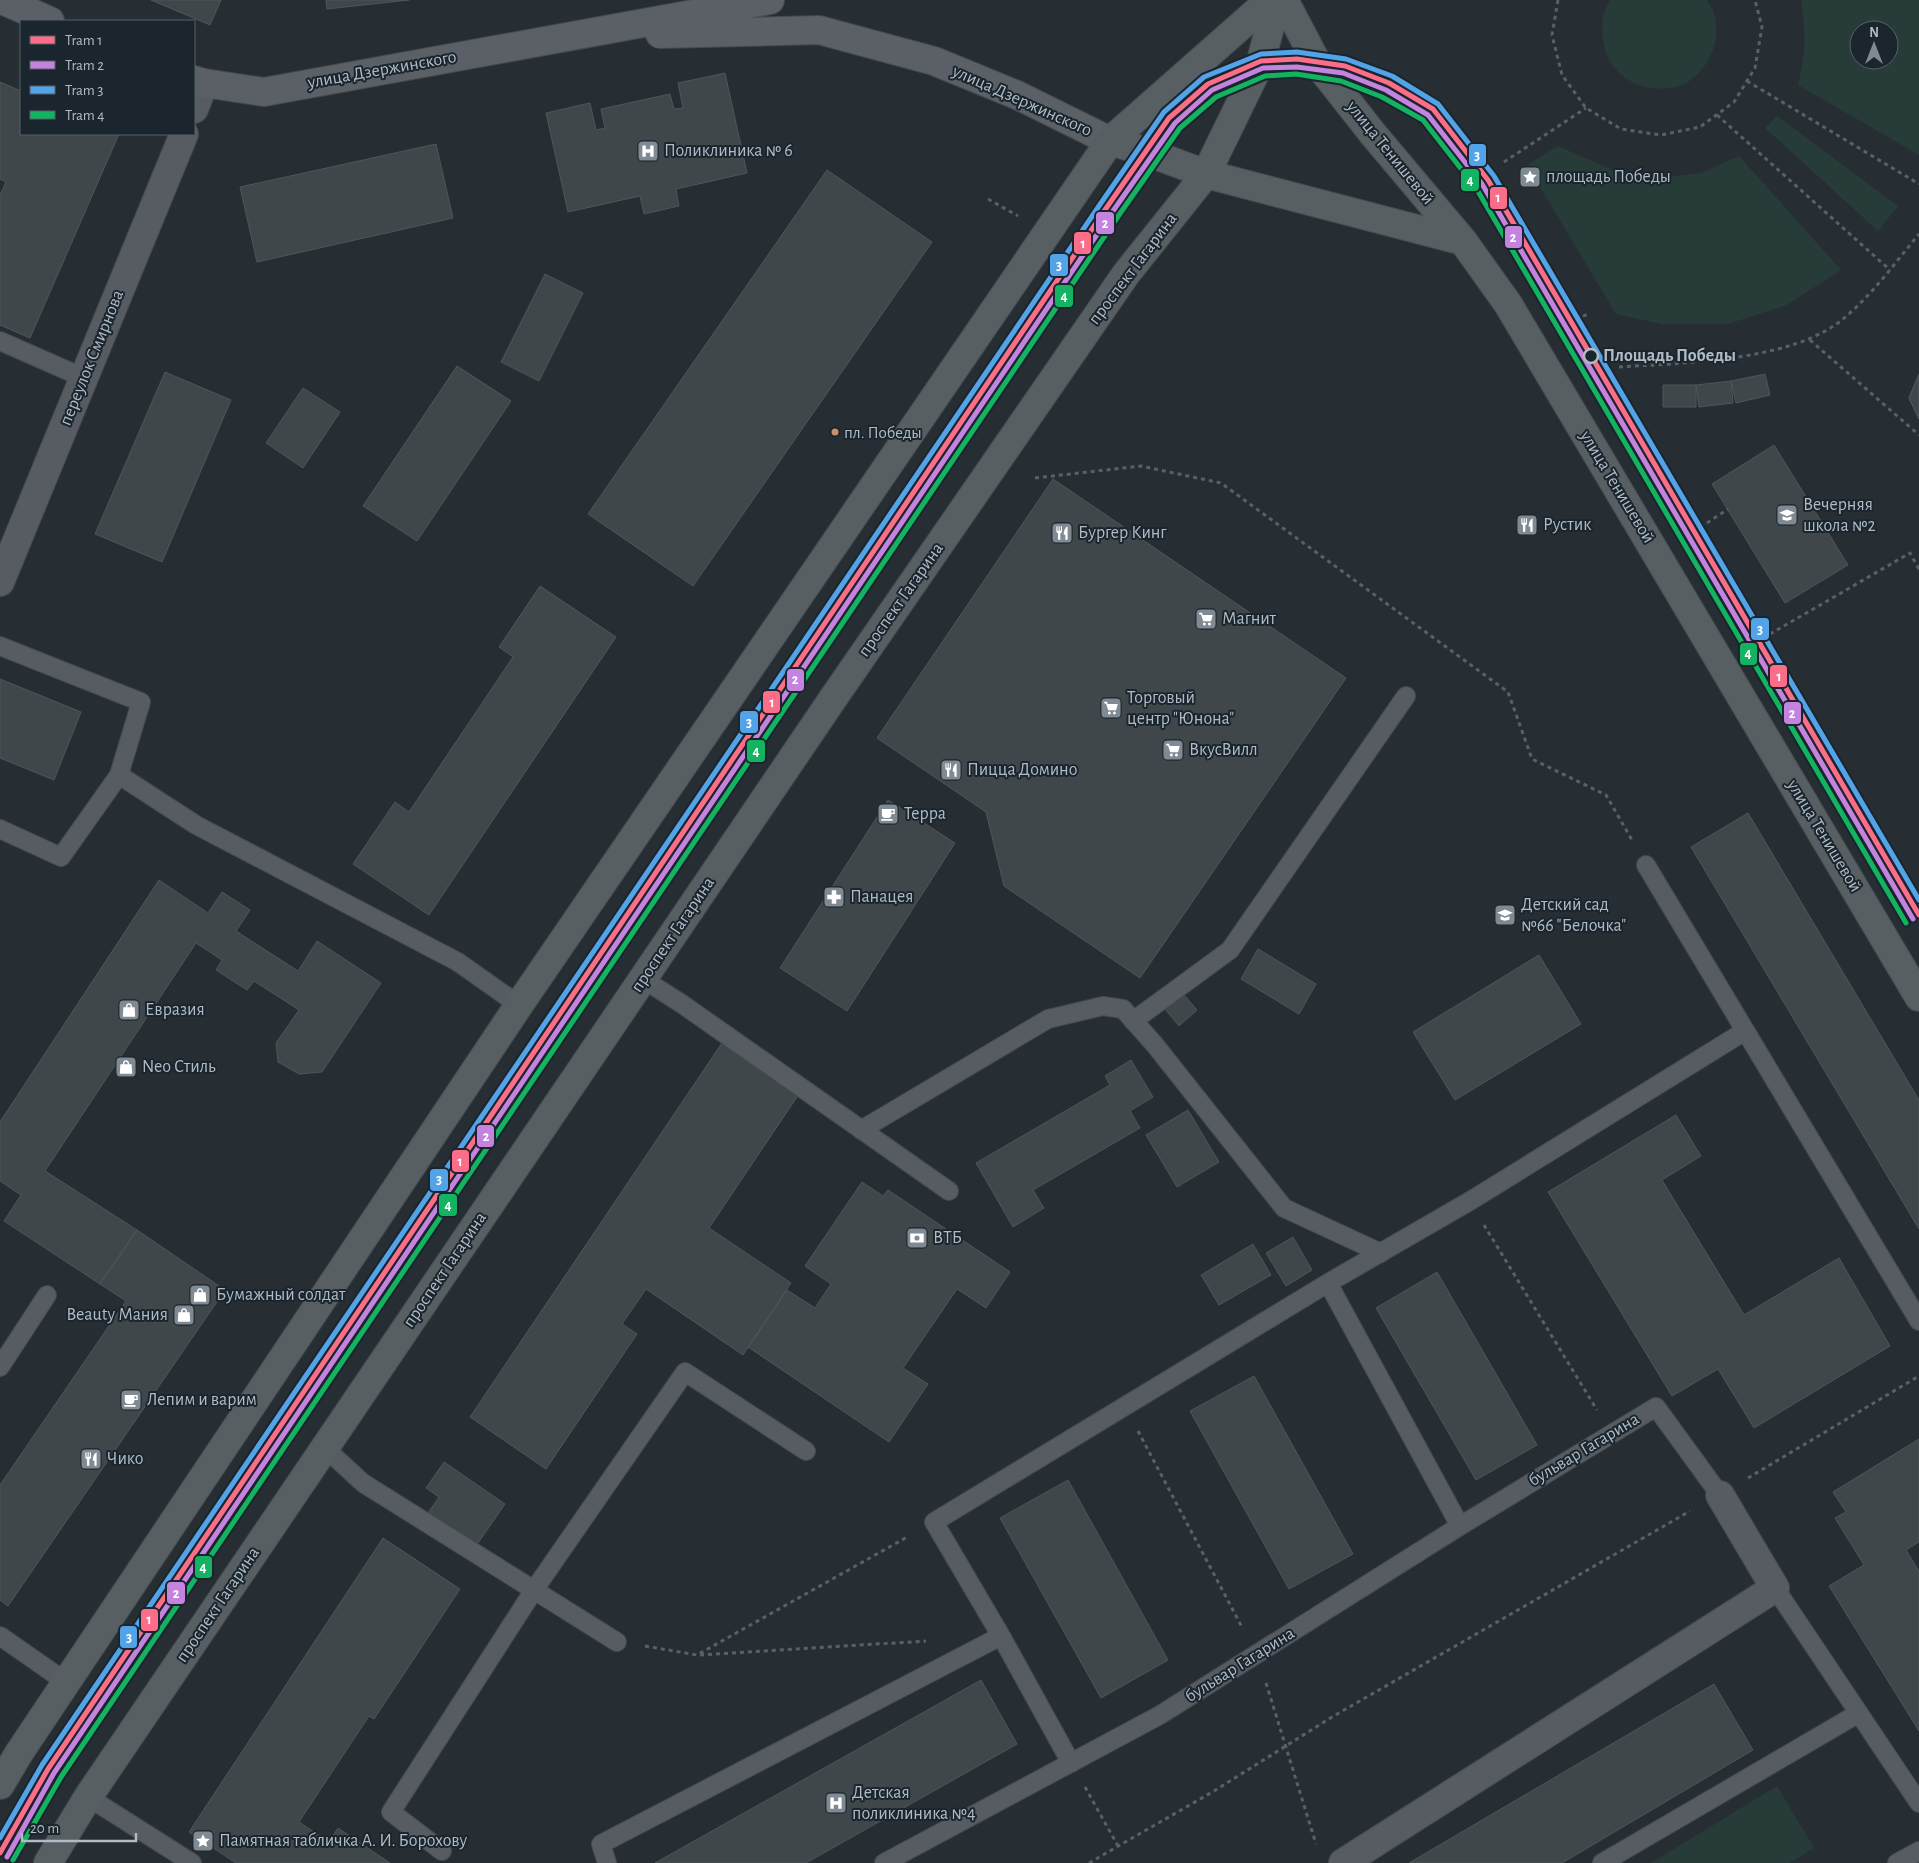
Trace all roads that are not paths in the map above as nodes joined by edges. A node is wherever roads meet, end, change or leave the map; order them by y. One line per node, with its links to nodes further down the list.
1 (2, 0): 6 (main road)
2 (770, 0): 7 (main road, улица Дзержинского)
3 (1270, 0): 11 (main road)
4 (1278, 0): 12 (main road, проспект Гагарина)
5 (1284, 0): 13 (main road, улица Тенишевой)
6 (48, 20)
7 (571, 36): 8 (main road, улица Дзержинского); 11 (main road, улица Дзержинского)
8 (199, 82): 9 (street)
9 (195, 104)
10 (184, 135): 15 (street, переулок Смирнова)
11 (1110, 141): 12 (main road, улица Дзержинского); 24 (main road)
12 (1206, 174): 13 (main road, улица Дзержинского); 22 (main road, проспект Гагарина)
13 (1463, 241): 23 (main road, улица Тенишевой)
14 (0, 341): 15 (lane)
15 (84, 378): 16 (street, переулок Смирнова)
16 (0, 582)
17 (0, 646): 19 (lane)
18 (1406, 696): 25 (lane)
19 (119, 774): 20 (lane); 24 (lane)
20 (0, 829)
21 (1646, 865): 26 (lane)
22 (643, 979): 27 (lane); 34 (main road, проспект Гагарина)
23 (1919, 997)
24 (519, 1005): 43 (main road)
25 (1134, 1021): 27 (lane); 29 (lane)
26 (1745, 1031): 29 (lane); 32 (lane)
27 (861, 1130): 28 (lane)
28 (949, 1191)
29 (1381, 1253): 30 (lane)
30 (1328, 1283): 37 (lane); 41 (lane)
31 (47, 1295): 33 (lane)
32 (1919, 1321)
33 (0, 1367)
34 (325, 1448): 39 (lane); 47 (main road, проспект Гагарина)
35 (806, 1451): 39 (lane)
36 (1720, 1495): 37 (lane, бульвар Гагарина); 38 (street, бульвар Гагарина)
37 (1460, 1526): 45 (lane, бульвар Гагарина)
38 (1775, 1588): 44 (lane); 55 (street)
39 (534, 1590): 42 (lane); 49 (lane)
40 (0, 1636): 43 (lane)
41 (1001, 1636): 45 (lane); 53 (lane)
42 (617, 1642)
43 (66, 1682): 46 (main road)
44 (1859, 1713): 48 (lane); 56 (lane)
45 (1071, 1763): 54 (lane, бульвар Гагарина)
46 (0, 1784)
47 (88, 1796): 51 (main road, проспект Гагарина); 52 (lane)
48 (1919, 1802)
49 (442, 1851)
50 (1919, 1851): 57 (lane)
51 (48, 1863)
52 (192, 1863)
53 (607, 1863)
54 (884, 1863)
55 (1343, 1863)
56 (1602, 1863)
57 (1897, 1863)

